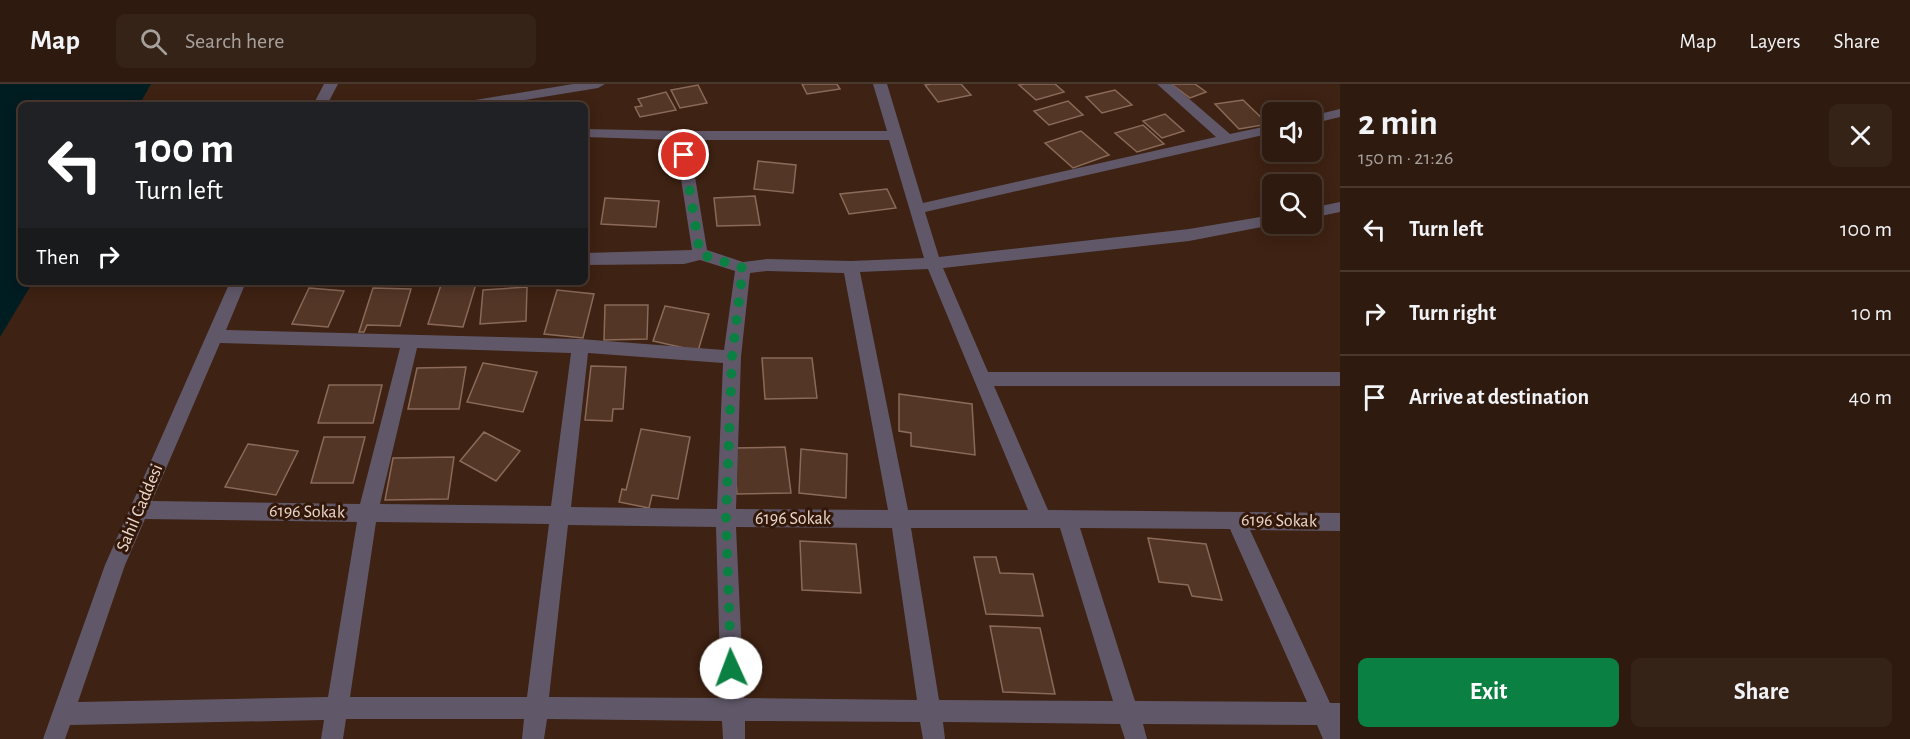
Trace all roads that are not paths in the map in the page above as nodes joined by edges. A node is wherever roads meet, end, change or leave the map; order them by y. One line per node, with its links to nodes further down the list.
1 (331, 84): 6 (street)
2 (598, 84): 5 (street)
3 (880, 84): 12 (street)
4 (1164, 84): 14 (street)
5 (530, 94): 7 (street)
6 (322, 102)
7 (486, 102)
8 (1340, 113): 9 (street)
9 (1322, 117)
10 (1262, 132): 14 (street)
11 (588, 133): 13 (street)
12 (895, 135): 13 (street); 16 (street)
13 (681, 136): 19 (street)
14 (1228, 140): 16 (street)
15 (1340, 207): 17 (street)
16 (917, 209): 21 (street)
17 (1322, 211)
18 (1262, 222): 21 (street)
19 (700, 254): 20 (street); 23 (street)
20 (588, 259)
21 (933, 263): 22 (street); 30 (street)
22 (851, 267): 23 (street); 35 (street)
23 (743, 268): 28 (street)
24 (237, 285): 25 (street, Sahil Caddesi)
25 (214, 336): 26 (street); 31 (street, Sahil Caddesi)
26 (410, 340): 27 (street); 32 (street)
27 (580, 346): 28 (street); 33 (street)
28 (732, 357): 34 (street)
29 (1340, 378): 30 (street)
30 (982, 379): 36 (street)
31 (139, 510): 32 (street, 6196 Sokak); 45 (street, Sahil Caddesi)
32 (368, 513): 33 (street, 6196 Sokak); 40 (street)
33 (560, 516): 34 (street, 6196 Sokak); 41 (street)
34 (726, 518): 35 (street, 6196 Sokak); 42 (street)
35 (900, 519): 36 (street, 6196 Sokak); 43 (street)
36 (1042, 519): 37 (street, 6196 Sokak)
37 (1067, 519): 38 (street, 6196 Sokak); 44 (street)
38 (1236, 520): 39 (street, 6196 Sokak); 46 (street)
39 (1340, 522)
40 (339, 708): 41 (street); 45 (street); 48 (street)
41 (536, 708): 42 (street); 49 (street)
42 (733, 710): 43 (street); 50 (street)
43 (930, 712): 44 (street); 51 (street)
44 (1128, 712): 46 (street); 52 (street)
45 (63, 714): 47 (street, Sahil Caddesi)
46 (1331, 714): 53 (street)
47 (54, 739)
48 (332, 739)
49 (533, 739)
50 (734, 739)
51 (934, 739)
52 (1136, 739)
53 (1335, 739)

